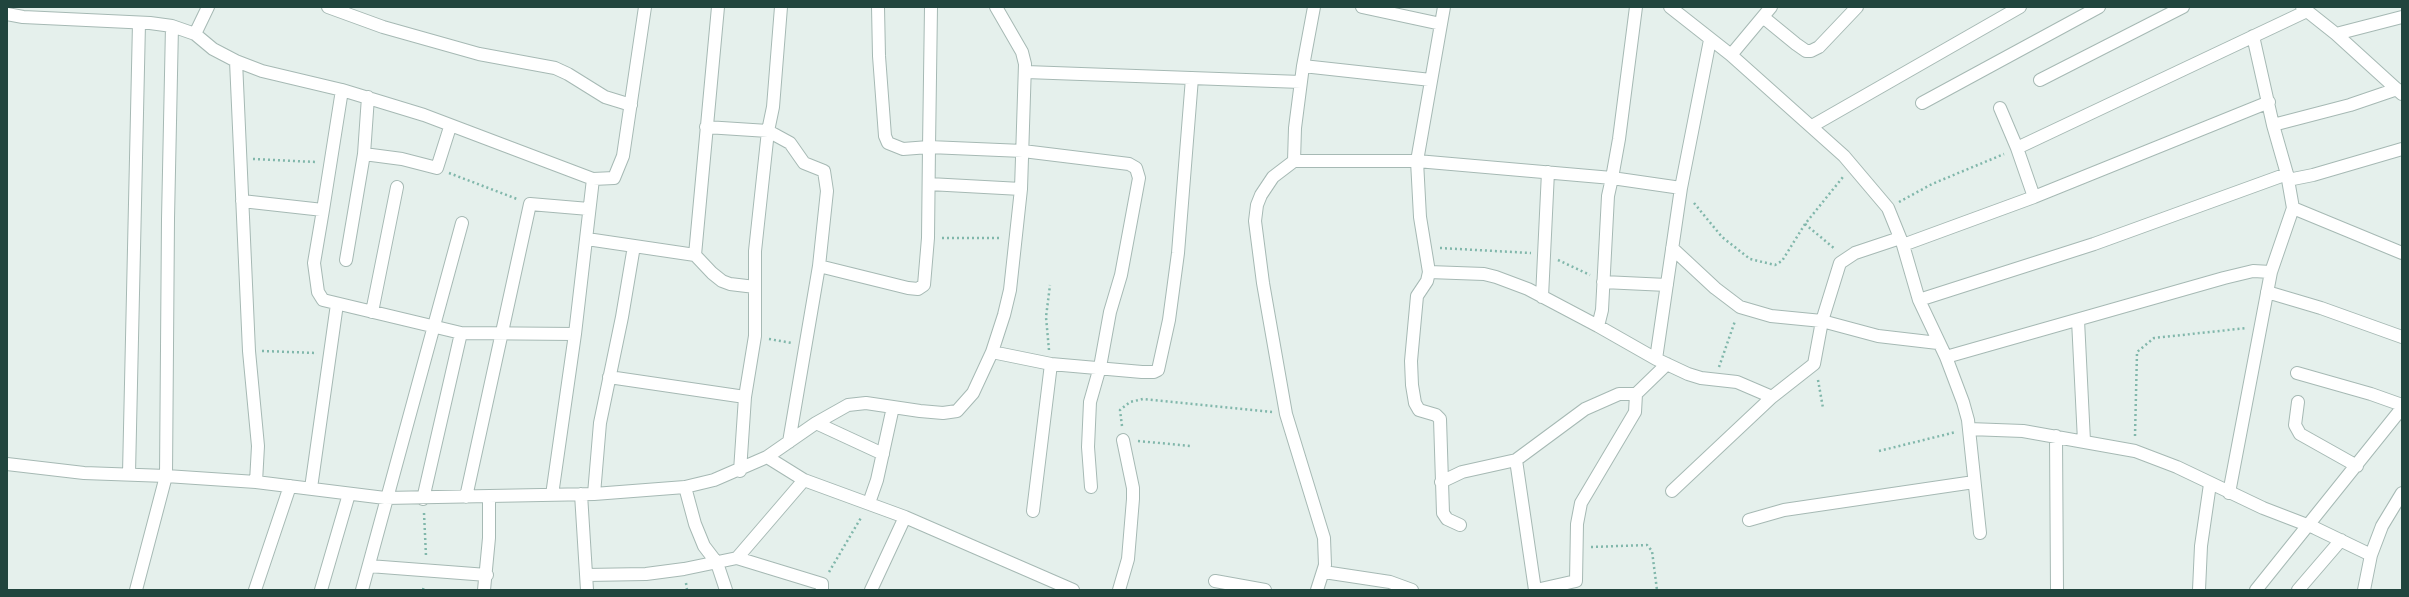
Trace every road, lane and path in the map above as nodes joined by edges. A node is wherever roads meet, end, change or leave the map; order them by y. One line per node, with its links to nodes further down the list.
1 (208, 7): 26 (street)
2 (328, 7): 43 (street)
3 (645, 7): 43 (street)
4 (718, 7): 48 (street)
5 (782, 7): 49 (street)
6 (878, 7): 50 (street)
7 (931, 7): 50 (street)
8 (996, 7): 33 (street)
9 (1314, 7): 32 (street)
10 (1362, 7): 24 (street)
11 (1444, 7): 24 (street)
12 (1636, 7): 63 (street)
13 (1771, 7): 21 (street)
14 (1857, 7): 21 (street)
15 (2020, 7): 46 (street)
16 (2099, 7): 42 (street)
17 (2183, 7): 36 (street)
18 (1672, 8): 29 (street)
19 (2305, 9): 27 (street); 28 (street)
20 (7, 14): 23 (street)
21 (1763, 17): 30 (street)
22 (2402, 17): 27 (street)
23 (139, 23): 25 (street); 149 (street)
24 (1441, 24): 35 (street)
25 (172, 26): 26 (street); 150 (street)
26 (195, 34): 31 (street)
27 (2336, 34): 39 (street)
28 (2253, 36): 41 (street); 51 (street)
29 (1710, 40): 30 (street); 67 (street)
30 (1731, 55): 46 (street)
31 (236, 62): 38 (street); 55 (street)
32 (1303, 66): 35 (street); 37 (street)
33 (1026, 72): 34 (street); 53 (street)
34 (1192, 78): 37 (street); 122 (street)
35 (1431, 80): 57 (street)
36 (2040, 80)
37 (1301, 82): 56 (street)
38 (342, 90): 40 (street); 58 (street)
39 (2399, 91): 45 (street)
40 (368, 97): 47 (street); 54 (street)
41 (2269, 102): 45 (street); 69 (street)
42 (1922, 103)
43 (631, 105): 64 (street)
44 (2000, 108): 51 (street)
45 (2274, 125): 62 (street)
46 (1812, 126): 59 (street)
47 (450, 127): 60 (street); 64 (street)
48 (706, 127): 49 (street); 87 (street)
49 (768, 131): 90 (street); 96 (street)
50 (929, 147): 53 (street); 65 (street)
51 (2017, 148): 69 (street); 73 (path)
52 (2402, 150): 62 (street)
53 (1023, 151): 68 (street); 122 (street)
54 (364, 154): 60 (street); 89 (street)
55 (241, 159): 58 (path); 70 (street)
56 (1294, 161): 57 (street); 133 (street)
57 (1418, 161): 61 (street); 83 (street)
58 (331, 163): 75 (street)
59 (1854, 166): 73 (street); 77 (path)
60 (438, 168): 71 (path)
61 (1548, 172): 63 (street); 86 (street)
62 (2288, 177): 74 (street); 99 (street)
63 (1612, 178): 67 (street); 93 (street)
64 (593, 179): 72 (street)
65 (929, 184): 68 (street); 78 (street)
66 (396, 187): 102 (street)
67 (1681, 188): 77 (path); 84 (street)
68 (1021, 189): 79 (street)
69 (2034, 197): 81 (street)
70 (242, 201): 75 (street); 115 (street)
71 (530, 204): 72 (street); 110 (street)
72 (589, 208): 80 (street)
73 (1888, 208): 81 (street)
74 (2293, 208): 85 (street); 92 (street)
75 (323, 210): 100 (street)
76 (462, 223): 107 (street)
77 (1805, 224): 88 (path)
78 (928, 238): 79 (path); 90 (street)
79 (1016, 238): 116 (street)
80 (587, 239): 82 (street); 109 (street)
81 (1901, 241): 88 (street); 99 (street)
82 (634, 246): 87 (street); 124 (street)
83 (1425, 247): 86 (path); 91 (street)
84 (1672, 248): 95 (street); 101 (street)
85 (2402, 252)
86 (1545, 254): 93 (path); 98 (street)
87 (695, 255): 96 (street)
88 (1846, 258): 104 (street)
89 (346, 260)
90 (819, 266): 114 (street)
91 (1429, 272): 98 (street); 153 (street)
92 (2271, 272): 97 (street); 103 (street)
93 (1603, 282): 95 (street); 105 (street)
94 (1050, 285): 120 (path)
95 (1667, 285): 119 (street)
96 (755, 287): 111 (street)
97 (2267, 292): 106 (street); 112 (street)
98 (1542, 297): 105 (street)
99 (1919, 300): 113 (street)
100 (336, 304): 102 (street); 117 (street)
101 (1740, 307): 104 (street); 125 (path)
102 (372, 312): 107 (street)
103 (2078, 320): 118 (street); 138 (street)
104 (1822, 321): 113 (street); 121 (street)
105 (1598, 326): 119 (street)
106 (2261, 327): 142 (path); 161 (street)
107 (432, 328): 108 (street); 169 (street)
108 (461, 333): 110 (street); 170 (street)
109 (575, 334): 110 (street); 166 (street)
110 (502, 335): 167 (street)
111 (755, 336): 114 (path); 127 (street)
112 (2402, 337)
113 (1938, 343): 118 (street)
114 (806, 346): 139 (street)
115 (250, 351): 117 (path); 152 (street)
116 (992, 352): 120 (street); 131 (street)
117 (330, 353): 159 (street)
118 (1946, 357): 135 (street)
119 (1661, 362): 125 (street); 126 (street)
120 (1051, 364): 122 (street); 172 (street)
121 (1814, 364): 128 (street); 132 (path)
122 (1100, 368): 158 (street)
123 (2297, 373): 130 (street)
124 (609, 377): 127 (street); 165 (street)
125 (1714, 380): 128 (street)
126 (1636, 394): 145 (street); 179 (street)
127 (746, 397): 148 (street)
128 (1772, 397): 160 (street)
129 (2298, 402): 147 (street)
130 (2402, 406): 147 (street)
131 (893, 407): 134 (street); 143 (street)
132 (1824, 408)
133 (1286, 414): 137 (path); 185 (street)
134 (816, 422): 139 (street); 143 (street)
135 (1969, 429): 136 (street); 141 (path); 154 (street)
136 (2056, 436): 138 (street); 205 (street)
137 (1123, 440): 140 (path); 199 (street)
138 (2084, 441): 142 (street)
139 (789, 442): 144 (street)
140 (1191, 446)
141 (1879, 451)
142 (2135, 451): 155 (street)
143 (883, 454): 171 (street)
144 (767, 457): 148 (street); 151 (street)
145 (1516, 460): 153 (street); 203 (street)
146 (7, 464): 149 (street)
147 (2356, 466): 176 (street)
148 (740, 471): 157 (street)
149 (129, 474): 150 (street)
150 (166, 476): 152 (street); 190 (street)
151 (804, 480): 171 (street); 181 (street)
152 (256, 482): 156 (street)
153 (1441, 482): 175 (street)
154 (1974, 482): 174 (street); 177 (street)
155 (2210, 484): 161 (street); 206 (street)
156 (290, 486): 159 (street); 191 (street)
157 (685, 487): 165 (street); 182 (street)
158 (1091, 487)
159 (311, 488): 163 (street)
160 (1672, 491)
161 (2229, 493): 176 (street)
162 (2402, 493): 180 (street)
163 (350, 494): 169 (street); 192 (street)
164 (581, 494): 165 (street); 166 (street); 187 (street)
165 (594, 494)
166 (552, 495): 168 (street)
167 (466, 497): 168 (street); 170 (street)
168 (489, 497): 186 (street)
169 (385, 498): 170 (street); 183 (street)
170 (423, 499): 184 (path)
171 (869, 503): 173 (street); 189 (path)
172 (1033, 511)
173 (905, 517): 197 (street); 198 (street)
174 (1749, 520)
175 (1460, 525)
176 (2311, 526): 178 (street); 207 (street)
177 (1980, 533)
178 (2338, 538): 180 (street); 208 (street)
179 (1576, 548): 203 (street); 204 (path)
180 (2372, 555): 209 (street)
181 (736, 558): 182 (street); 189 (street)
182 (717, 563): 187 (street); 196 (street)
183 (369, 566): 184 (street); 193 (street)
184 (427, 572): 186 (street)
185 (1324, 572): 201 (street); 202 (street)
186 (487, 575): 194 (street)
187 (586, 575): 195 (street)
188 (1215, 581): 200 (street)
189 (822, 587)
190 (136, 590)
191 (255, 590)
192 (321, 590)
193 (362, 590)
194 (484, 590)
195 (587, 590)
196 (726, 590)
197 (871, 590)
198 (1073, 590)
199 (1119, 590)
200 (1265, 590)
201 (1317, 590)
202 (1412, 590)
203 (1535, 590)
204 (1657, 590)
205 (2057, 590)
206 (2199, 590)
207 (2256, 590)
208 (2298, 590)
209 (2364, 590)

